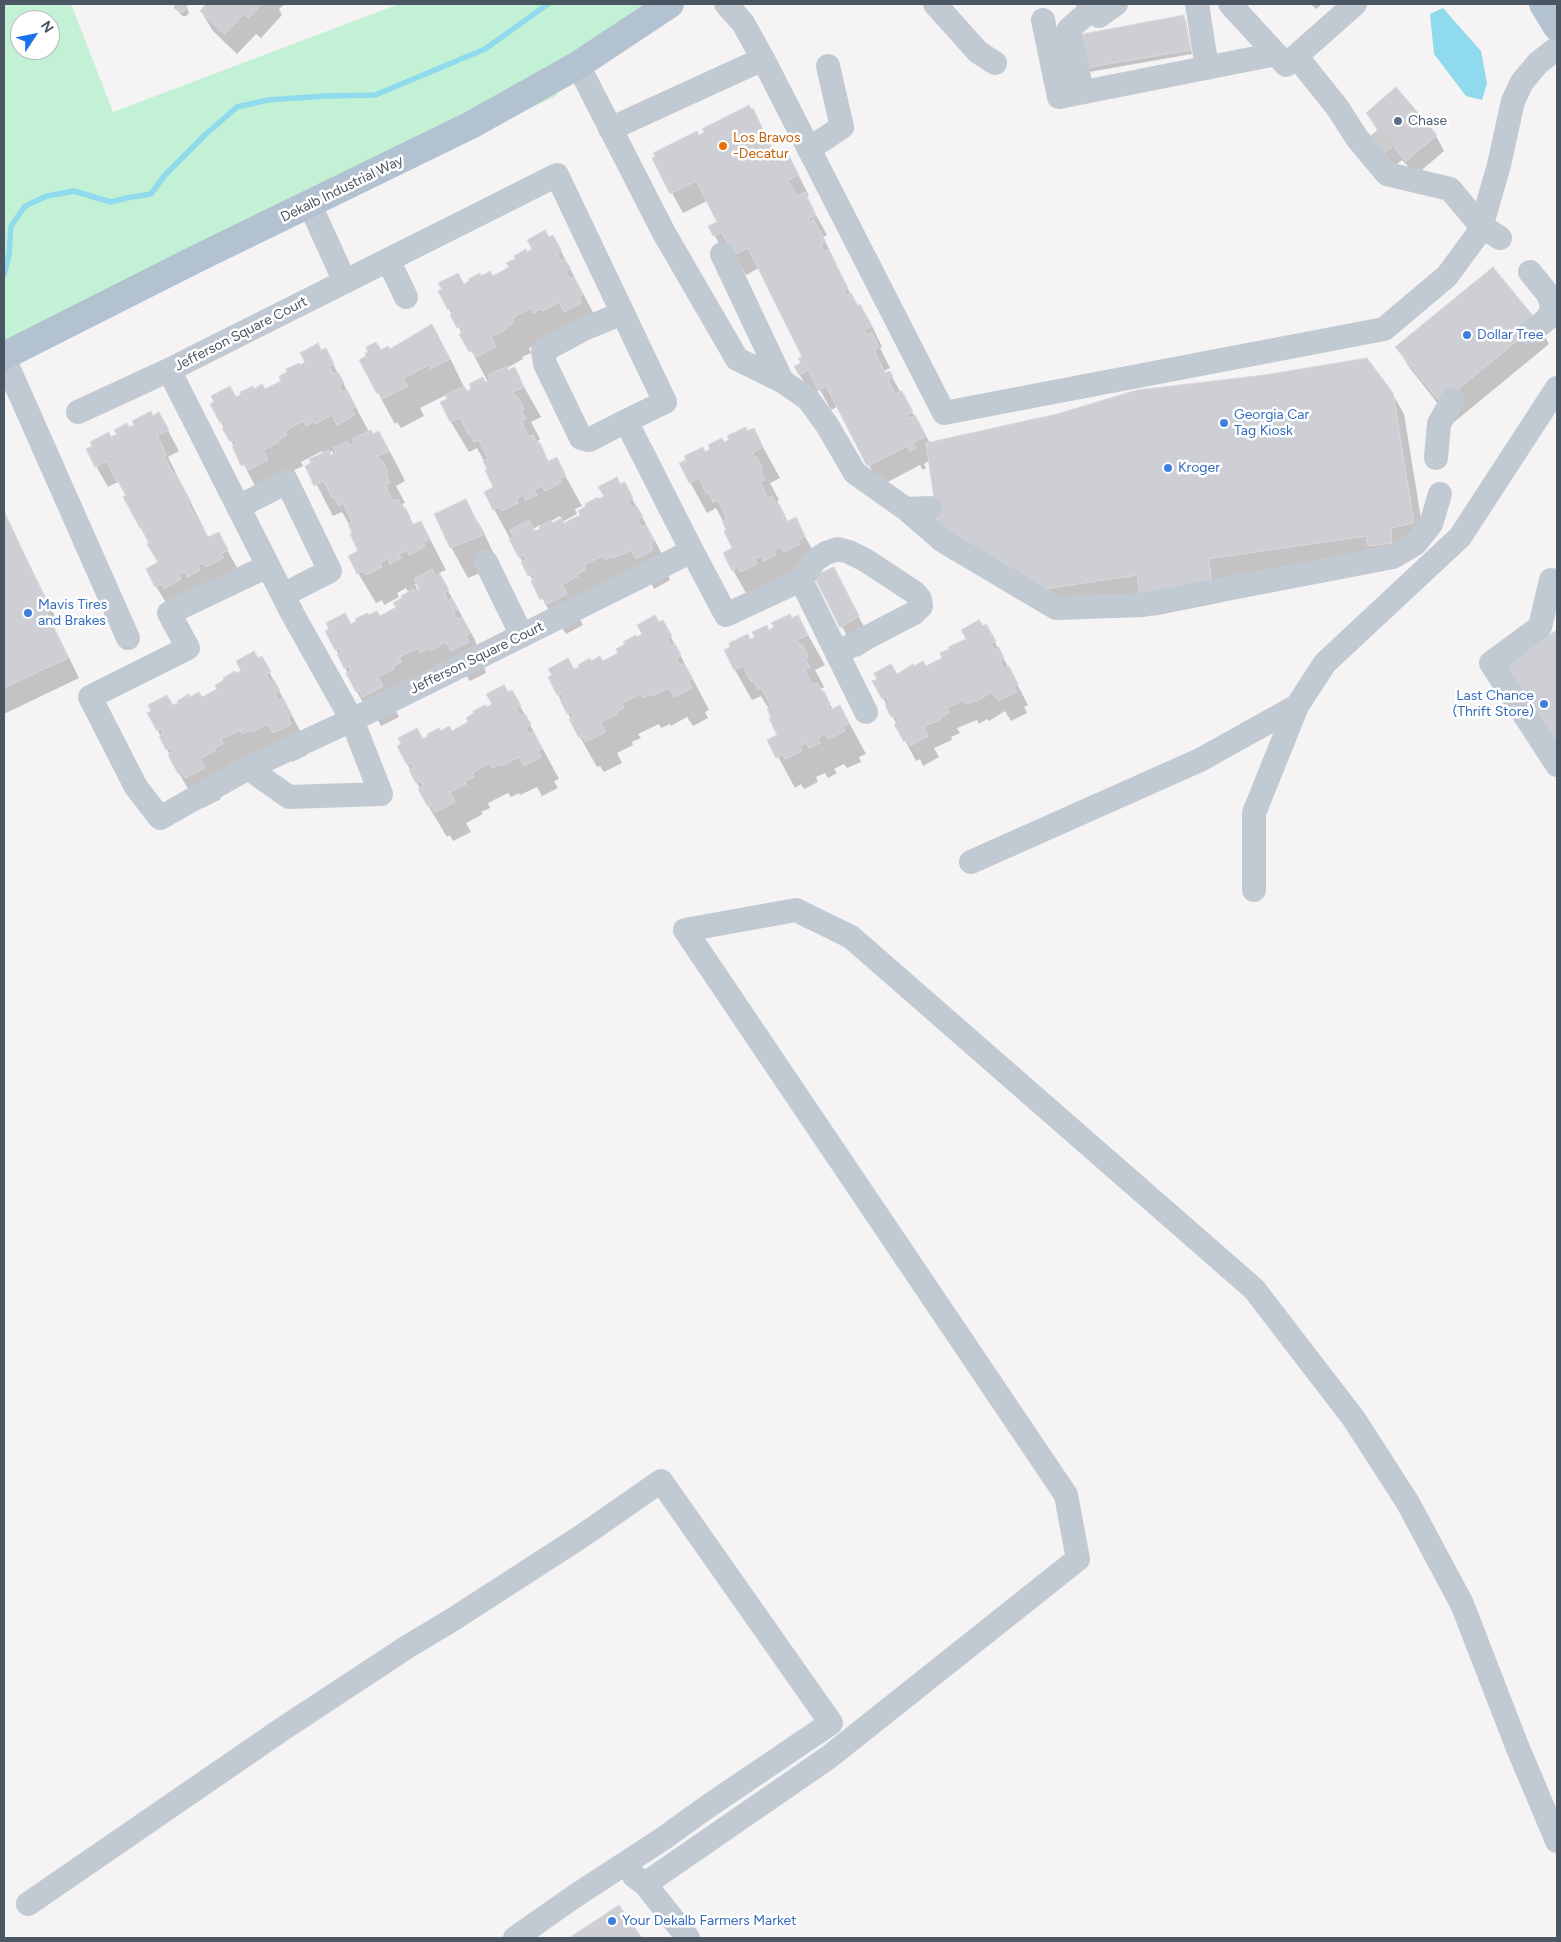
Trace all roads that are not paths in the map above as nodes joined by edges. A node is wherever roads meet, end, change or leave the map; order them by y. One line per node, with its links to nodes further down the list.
1 (670, 4): 14 (main road, Dekalb Industrial Way)
2 (726, 4): 12 (street)
3 (935, 4): 13 (street)
4 (1116, 4): 8 (street)
5 (1197, 4): 16 (street)
6 (1230, 4): 11 (street)
7 (1355, 4): 11 (street)
8 (1090, 6): 17 (street)
9 (1043, 20): 17 (street)
10 (1557, 48): 23 (street)
11 (1286, 55): 16 (street); 18 (street)
12 (763, 59): 19 (street); 20 (street)
13 (995, 63)
14 (578, 65): 19 (street); 22 (main road, Dekalb Industrial Way)
15 (828, 66): 20 (street)
16 (1207, 68): 17 (street)
17 (1082, 92)
18 (1338, 107): 21 (street); 21 (street)
19 (610, 129): 33 (street)
20 (809, 149): 23 (street)
21 (1408, 179): 23 (street)
22 (310, 205): 27 (street); 31 (main road, Dekalb Industrial Way)
23 (1491, 232)
24 (722, 254): 33 (street)
25 (388, 260): 27 (street, Jefferson Square Court); 28 (street); 29 (street, Jefferson Square Court)
26 (1530, 272): 30 (street)
27 (345, 282): 32 (street, Jefferson Square Court)
28 (406, 297)
29 (623, 313): 37 (street, Jefferson Square Court); 37 (street)
30 (1530, 333)
31 (4, 357): 50 (street)
32 (169, 370): 36 (street); 40 (street, Jefferson Square Court)
33 (782, 381): 42 (street)
34 (1557, 388): 52 (street)
35 (1452, 400): 38 (street)
36 (78, 412)
37 (626, 421): 43 (street)
38 (1436, 458)
39 (1440, 494): 42 (street)
40 (238, 507): 45 (street, Jefferson Square Court); 48 (street)
41 (930, 508): 42 (street)
42 (906, 509)
43 (692, 551): 46 (street); 49 (street, Jefferson Square Court)
44 (486, 562): 49 (street)
45 (268, 566): 48 (street, Jefferson Square Court); 56 (street)
46 (801, 580): 51 (street); 51 (street)
47 (1551, 580): 55 (street)
48 (283, 595): 54 (street, Jefferson Square Court)
49 (522, 636): 54 (street, Jefferson Square Court)
50 (128, 638)
51 (837, 653): 53 (street)
52 (1297, 706): 57 (street); 58 (street)
53 (866, 712)
54 (352, 720): 56 (street); 56 (street)
55 (1557, 765)
56 (248, 768)
57 (971, 862)
58 (1254, 890)
59 (1557, 1842): 61 (street)
60 (621, 1867): 61 (street); 62 (street); 63 (street)
61 (646, 1884): 64 (street)
62 (28, 1904)
63 (515, 1938)
64 (688, 1938)

